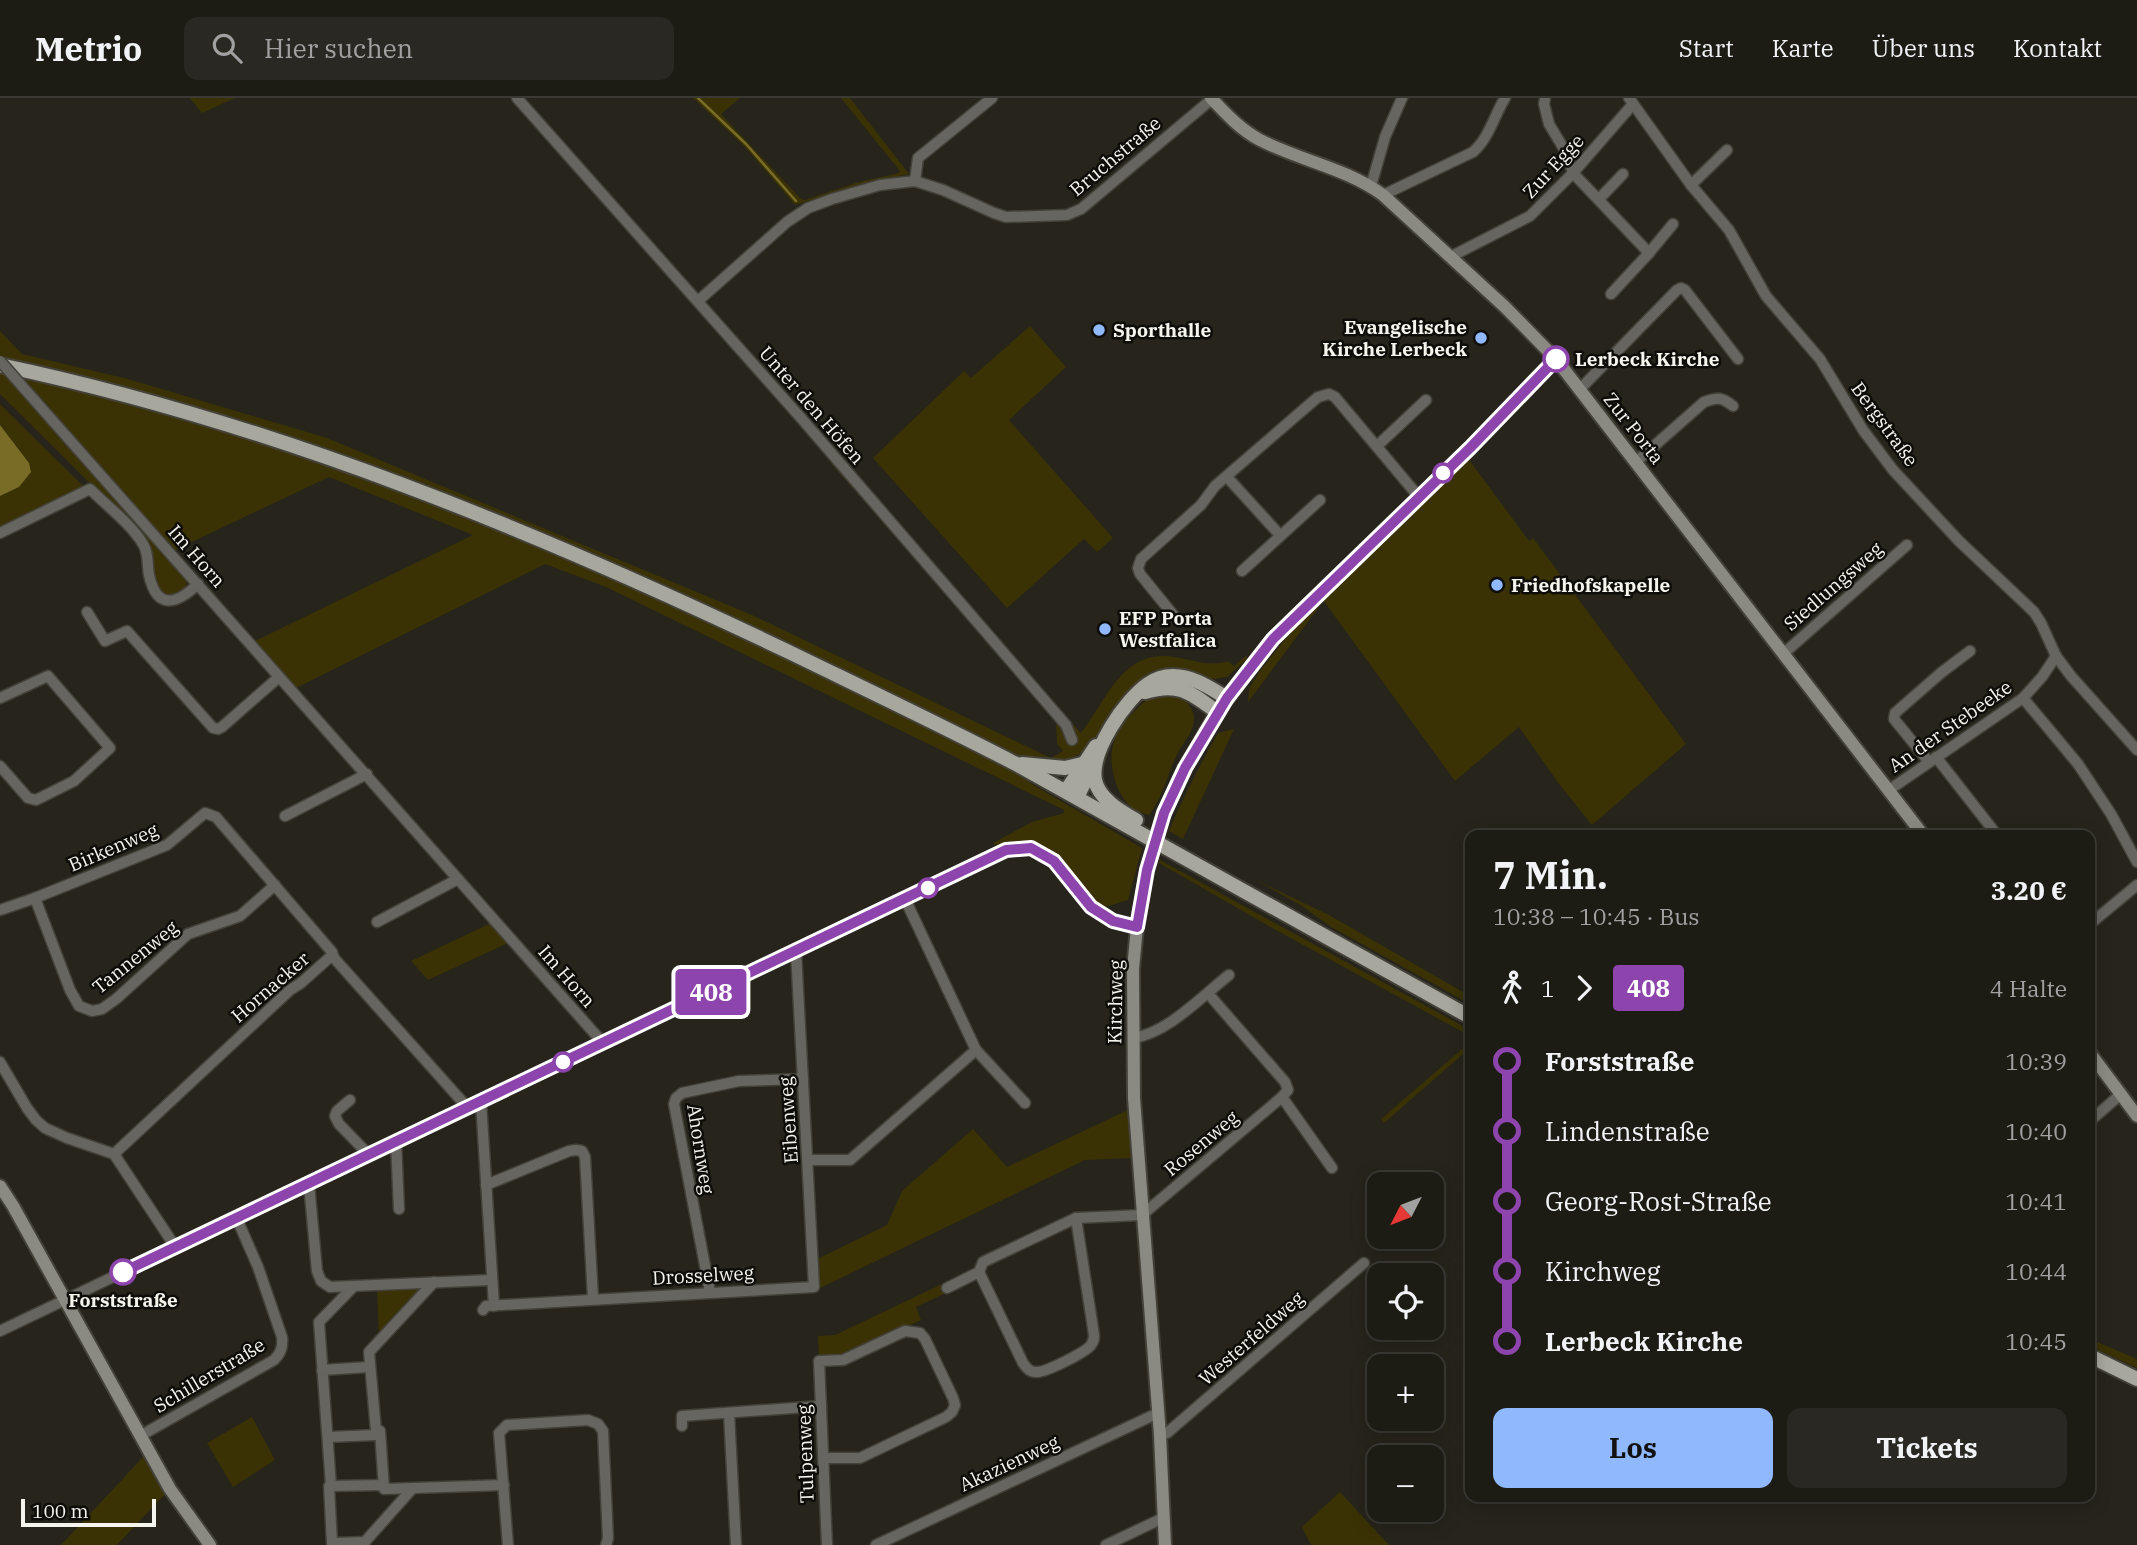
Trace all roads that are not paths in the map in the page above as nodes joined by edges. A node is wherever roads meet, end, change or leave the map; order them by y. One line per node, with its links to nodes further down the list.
1 (517, 98): 20 (street, Unter den Höfen)
2 (992, 98): 11 (street)
3 (1402, 98): 13 (street)
4 (1505, 98): 14 (street)
5 (1545, 98): 9 (street)
6 (1212, 99): 11 (street, Bruchstraße); 13 (street, Zur Porta)
7 (1631, 101): 9 (street, Zur Egge); 12 (street, Bergstraße)
8 (1727, 150): 12 (street)
9 (1573, 173): 15 (street); 18 (street, Zur Egge)
10 (1623, 174): 15 (street)
11 (915, 181): 20 (street, Bruchstraße)
12 (1690, 185): 41 (street, Bergstraße)
13 (1371, 186): 14 (street, Zur Porta)
14 (1383, 195): 18 (street, Zur Porta)
15 (1599, 199): 17 (street)
16 (1673, 224): 17 (street)
17 (1649, 253): 19 (street)
18 (1450, 257): 21 (street, Zur Porta)
19 (1611, 294)
20 (698, 301): 48 (street, Unter den Höfen)
21 (1556, 359): 24 (street, Zur Porta); 30 (street, Kirchweg)
22 (1738, 359): 24 (street)
23 (0, 363): 36 (street, Im Horn, bridge); 52 (main road)
24 (1580, 389): 28 (street, Zur Porta)
25 (1426, 400): 27 (street)
26 (1733, 406): 28 (street)
27 (1377, 446): 29 (street); 30 (street)
28 (1637, 461): 40 (street, Zur Porta)
29 (1227, 477): 33 (street); 38 (street)
30 (1419, 497): 45 (street, Kirchweg)
31 (1320, 500): 33 (street)
32 (0, 533): 36 (street)
33 (1280, 535): 35 (street)
34 (1907, 545): 40 (street, Siedlungsweg)
35 (1242, 571)
36 (198, 584): 42 (street, Im Horn)
37 (87, 612): 42 (street)
38 (1175, 617)
39 (1970, 651): 50 (street)
40 (1783, 654): 55 (street, Zur Porta)
41 (2056, 656): 46 (street, An der Stebeeke); 49 (street, Bergstraße)
42 (279, 677): 54 (street, Im Horn)
43 (1136, 695): 45 (main road); 47 (main road); 51 (main road)
44 (0, 698): 53 (street)
45 (1227, 698): 47 (street, Kirchweg)
46 (2023, 698): 50 (street, An der Stebeeke); 61 (street)
47 (1217, 712): 70 (street, Kirchweg, bridge)
48 (1072, 740)
49 (2137, 750)
50 (1933, 760): 55 (street, An der Stebeeke); 59 (street)
51 (1089, 762): 52 (main road); 56 (main road); 60 (main road)
52 (1016, 764): 56 (main road)
53 (0, 766)
54 (367, 774): 57 (street); 62 (street, Im Horn)
55 (1889, 790): 58 (street, Zur Porta)
56 (1071, 794): 60 (main road)
57 (285, 816)
58 (1919, 830)
59 (1993, 830)
60 (1161, 844): 75 (main road)
61 (2137, 862)
62 (458, 879): 69 (street); 77 (street, Im Horn)
63 (275, 885): 65 (street, Birkenweg); 65 (street, Tannenweg); 72 (street, Birkenweg)
64 (2137, 885): 68 (street)
65 (35, 898): 67 (street, Birkenweg)
66 (905, 899): 70 (street); 71 (street); 78 (street)
67 (0, 910)
68 (2095, 920)
69 (377, 922)
70 (1137, 927): 76 (street, Kirchweg)
71 (796, 952): 77 (street); 81 (street, Eibenweg)
72 (334, 958): 87 (street, Hornacker); 91 (street, Hornacker)
73 (1229, 975): 76 (street)
74 (1212, 998): 83 (street)
75 (1465, 1014)
76 (1133, 1038): 99 (street, Kirchweg)
77 (603, 1043): 85 (street)
78 (976, 1050): 86 (street); 93 (street)
79 (2095, 1060): 82 (street)
80 (0, 1062): 91 (street)
81 (803, 1079): 93 (street, Eibenweg); 110 (street, Ahornweg)
82 (2121, 1094): 88 (street); 89 (street)
83 (1282, 1097): 94 (street); 99 (street, Rosenweg)
84 (350, 1100): 92 (street)
85 (481, 1102): 87 (street); 96 (street)
86 (1025, 1103)
87 (468, 1108): 90 (street)
88 (2137, 1116)
89 (2095, 1117)
90 (397, 1142): 92 (street); 98 (street)
91 (114, 1154): 102 (street)
92 (369, 1155): 95 (street)
93 (808, 1160): 108 (street, Eibenweg)
94 (1332, 1168)
95 (309, 1184): 101 (street); 107 (street)
96 (486, 1185): 105 (street); 111 (street)
97 (0, 1186): 112 (street)
98 (399, 1209)
99 (1142, 1215): 100 (street); 122 (street, Kirchweg)
100 (1076, 1218): 104 (street); 104 (street)
101 (237, 1219): 102 (street); 126 (street, Schillerstraße)
102 (176, 1248): 112 (street)
103 (1364, 1263): 125 (street, Westerfeldweg)
104 (979, 1272): 109 (street)
105 (491, 1280): 106 (street); 113 (street)
106 (434, 1282): 107 (street); 117 (street)
107 (354, 1286): 118 (street)
108 (814, 1287): 110 (street, Drosselweg)
109 (947, 1288)
110 (710, 1292): 111 (street, Drosselweg)
111 (593, 1298): 113 (street, Drosselweg)
112 (65, 1300): 115 (street); 126 (street)
113 (494, 1306): 114 (street, Drosselweg)
114 (483, 1310)
115 (0, 1331)
116 (2095, 1358): 119 (main road)
117 (369, 1367): 118 (street); 124 (street)
118 (322, 1370): 127 (street)
119 (2137, 1379)
120 (821, 1406): 121 (street); 128 (street, Tulpenweg); 128 (street, Tulpenweg)
121 (729, 1413): 123 (street); 138 (street)
122 (1158, 1413): 125 (street, Kirchweg); 140 (street, Akazienweg)
123 (682, 1426)
124 (378, 1432): 127 (street); 131 (street)
125 (1160, 1435): 133 (street, Kirchweg)
126 (140, 1436): 135 (street)
127 (328, 1437): 130 (street)
128 (823, 1458): 139 (street, Tulpenweg)
129 (504, 1485): 132 (street); 136 (street); 137 (street)
130 (331, 1486): 131 (street); 134 (street)
131 (384, 1486): 132 (street)
132 (412, 1489): 134 (street)
133 (1163, 1518): 141 (street); 142 (street, Kirchweg)
134 (363, 1544)
135 (210, 1545)
136 (508, 1545)
137 (606, 1545)
138 (736, 1545)
139 (827, 1545)
140 (876, 1545)
141 (1106, 1545)
142 (1165, 1545)

